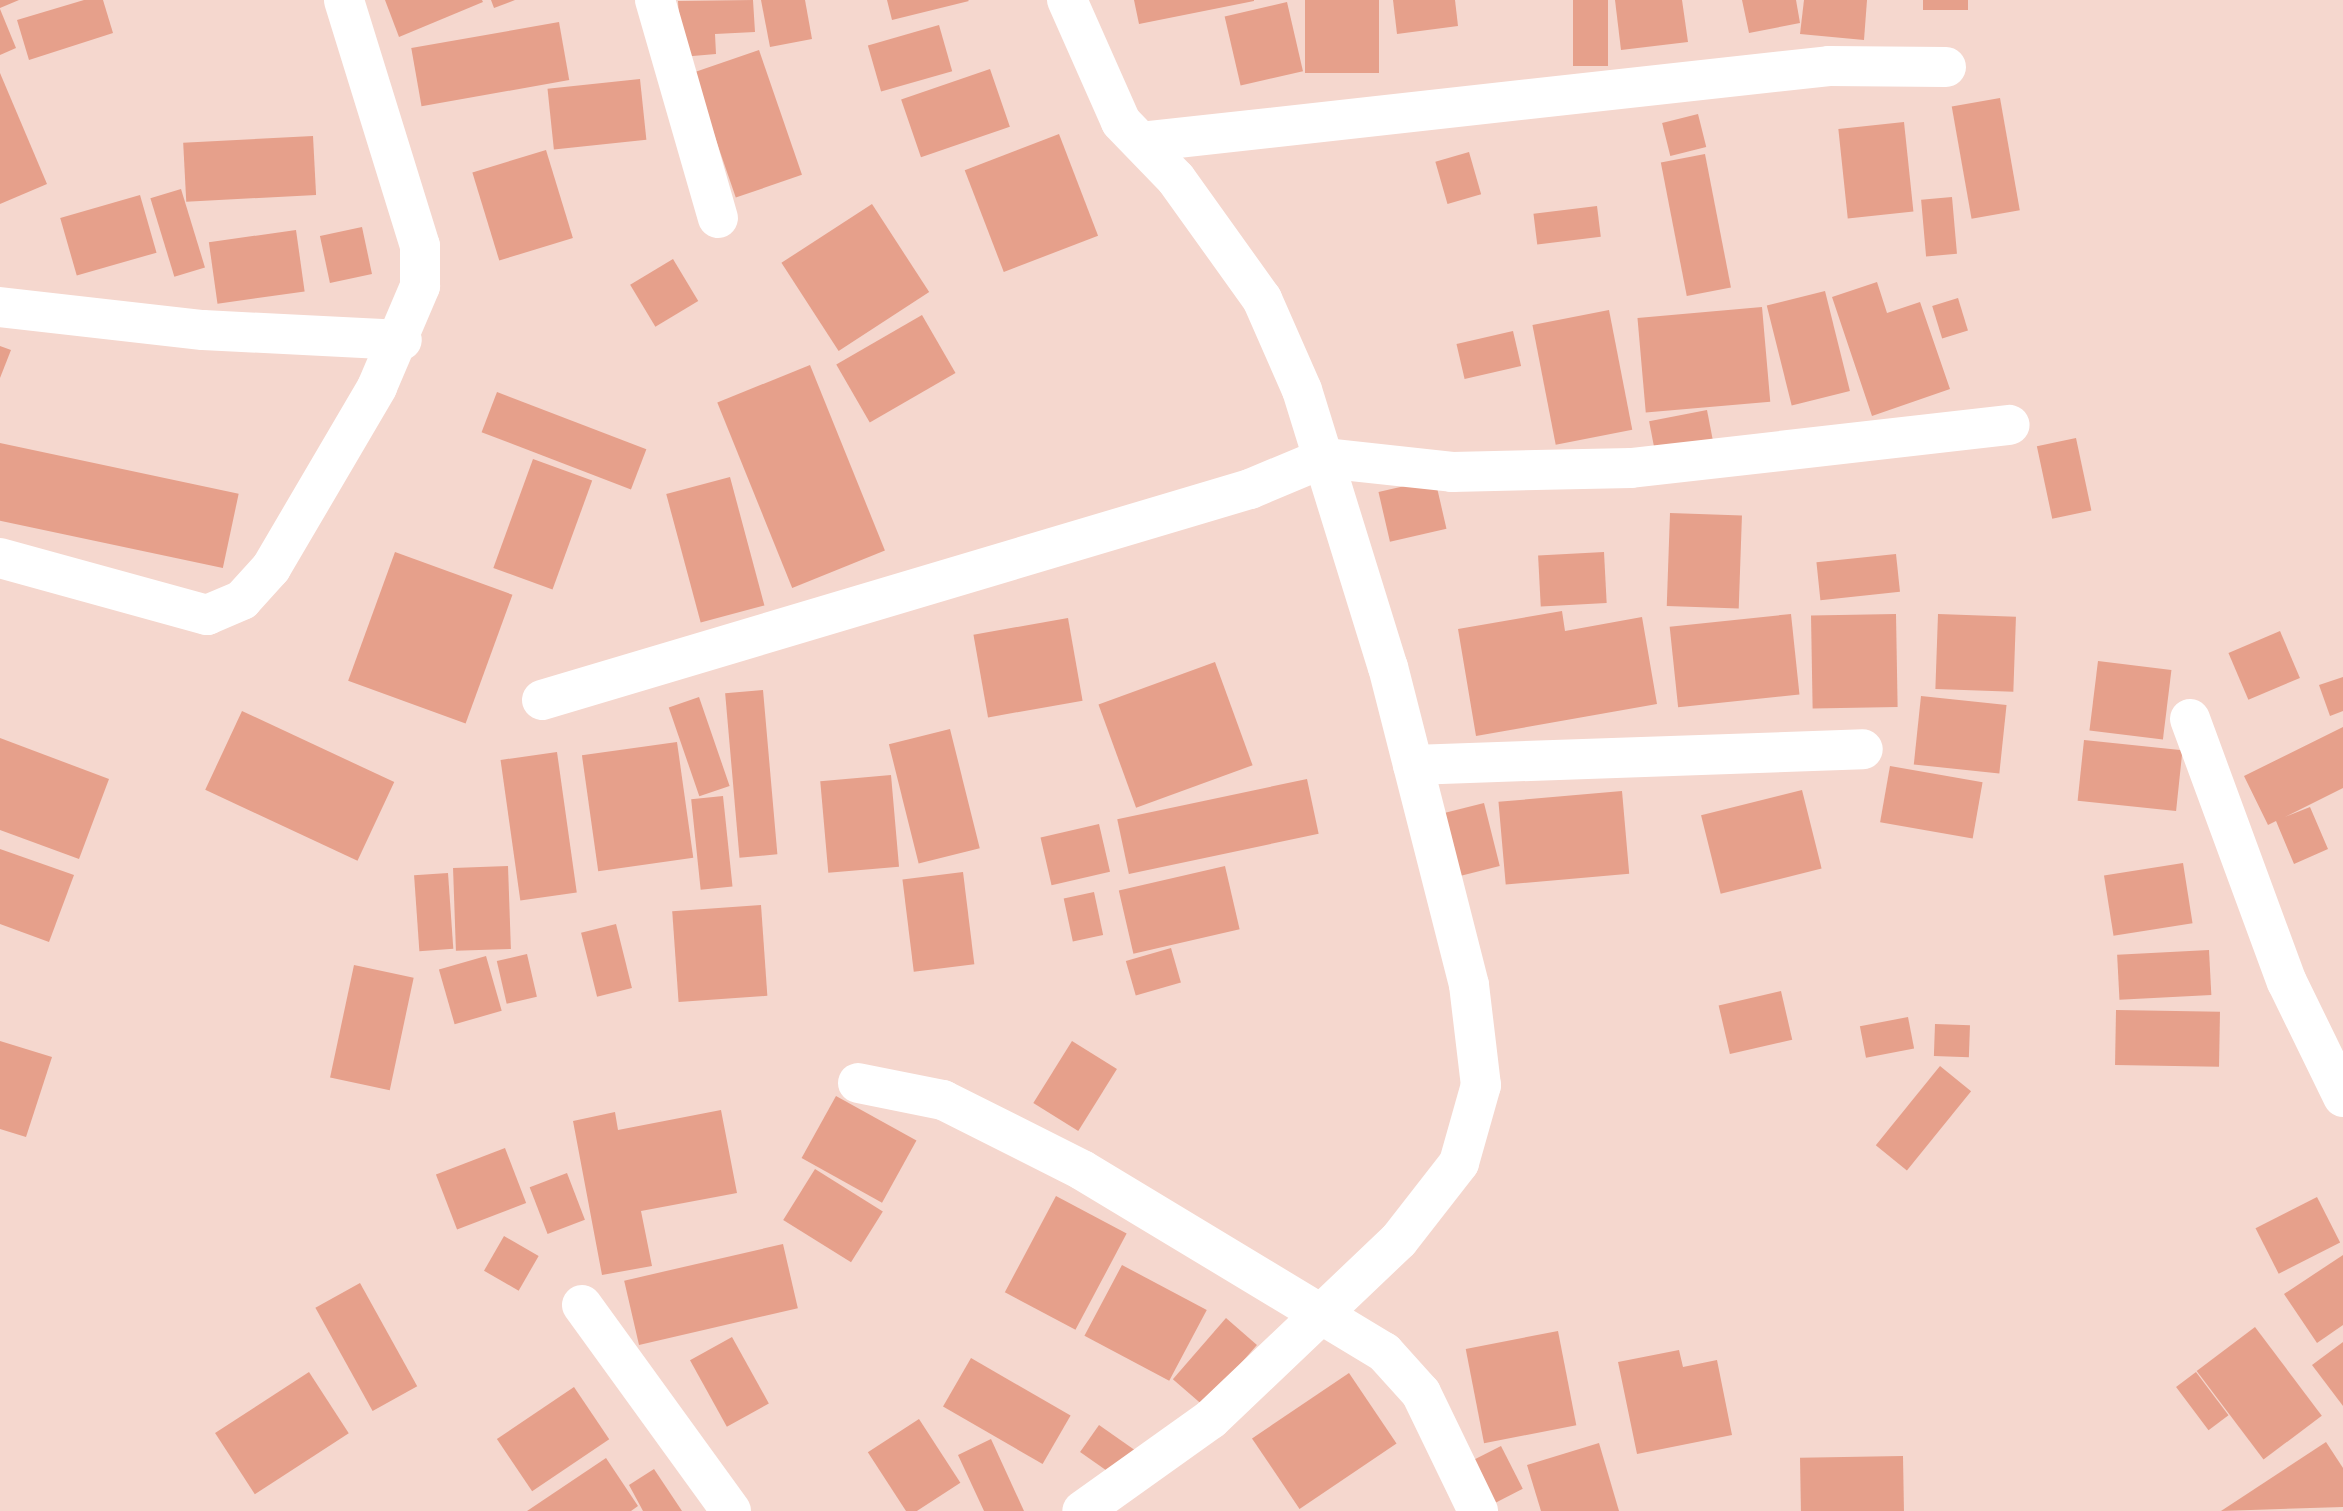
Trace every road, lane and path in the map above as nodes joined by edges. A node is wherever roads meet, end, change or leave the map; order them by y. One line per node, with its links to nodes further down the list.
1 (344, 0): 8 (street)
2 (655, 0): 6 (street)
3 (1067, 0): 5 (street)
4 (1946, 67): 5 (street)
5 (1141, 142): 10 (street)
6 (718, 218)
7 (0, 307): 8 (street)
8 (402, 340): 11 (street)
9 (2010, 425): 10 (street)
10 (1324, 458): 12 (street); 15 (street)
11 (0, 558)
12 (542, 700)
13 (2190, 719): 17 (street)
14 (1863, 749): 15 (street)
15 (1413, 765): 19 (street)
16 (858, 1083): 19 (street)
17 (2343, 1097)
18 (582, 1305): 20 (street)
19 (1318, 1317): 21 (street); 22 (street)
20 (731, 1511)
21 (1082, 1511)
22 (1478, 1511)

